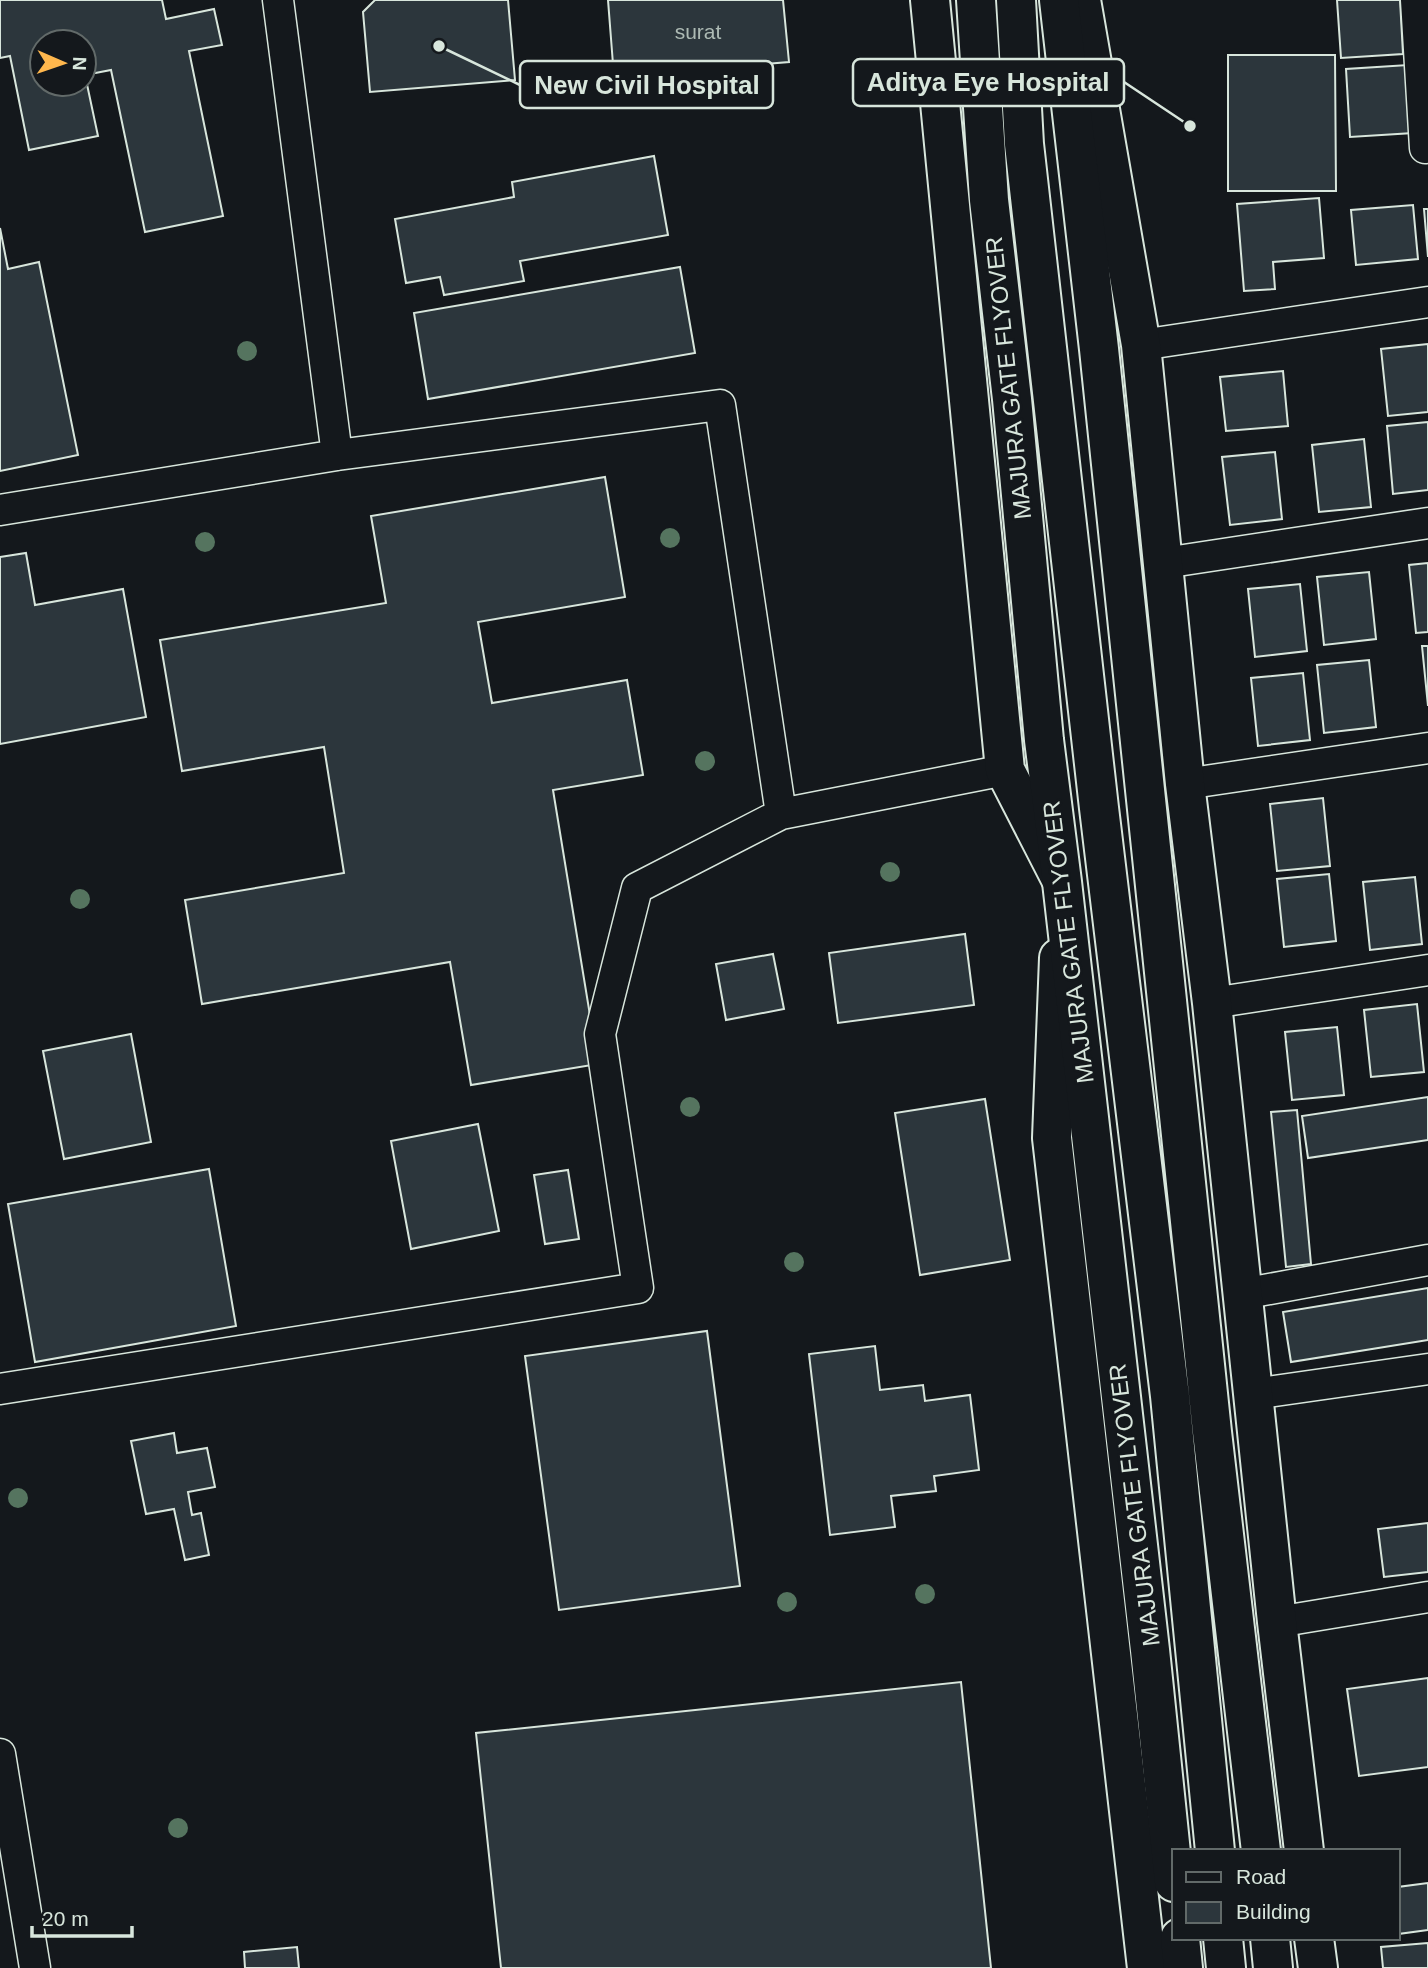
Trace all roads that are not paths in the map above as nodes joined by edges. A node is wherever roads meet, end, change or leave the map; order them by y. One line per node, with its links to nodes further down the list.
1 (278, 0): 11 (street)
2 (930, 0): 16 (main road)
3 (976, 0): 19 (main road, MAJURA GATE FLYOVER)
4 (1016, 0): 30 (main road, MAJURA GATE FLYOVER)
5 (1059, 0): 31 (main road)
6 (1081, 0): 10 (main road)
7 (1416, 0): 8 (street)
8 (1425, 148)
9 (1428, 302): 10 (street)
10 (1141, 345): 14 (main road)
11 (337, 455): 12 (street); 18 (street)
12 (0, 510)
13 (1428, 523): 14 (street)
14 (1164, 564): 17 (main road)
15 (1428, 748): 17 (street)
16 (1005, 770): 18 (street); 19 (main road)
17 (1185, 784): 21 (main road)
18 (780, 814): 25 (street)
19 (1062, 883): 33 (main road, MAJURA GATE FLYOVER); 39 (main road)
20 (1428, 970): 21 (street)
21 (1212, 1003): 23 (main road)
22 (1428, 1260): 23 (street)
23 (1242, 1294): 26 (main road)
24 (1428, 1368): 26 (street)
25 (0, 1389)
26 (1253, 1394): 28 (main road)
27 (1428, 1597): 28 (street)
28 (1277, 1622): 32 (main road)
29 (0, 1754): 38 (street)
30 (1215, 1849)
31 (1261, 1849)
32 (1304, 1849)
33 (1172, 1863)
34 (1180, 1940): 40 (main road)
35 (1223, 1940): 41 (main road)
36 (1270, 1940): 42 (main road)
37 (1314, 1940): 43 (main road)
38 (35, 1968)
39 (1147, 1968)
40 (1183, 1968)
41 (1226, 1968)
42 (1273, 1968)
43 (1318, 1968)

